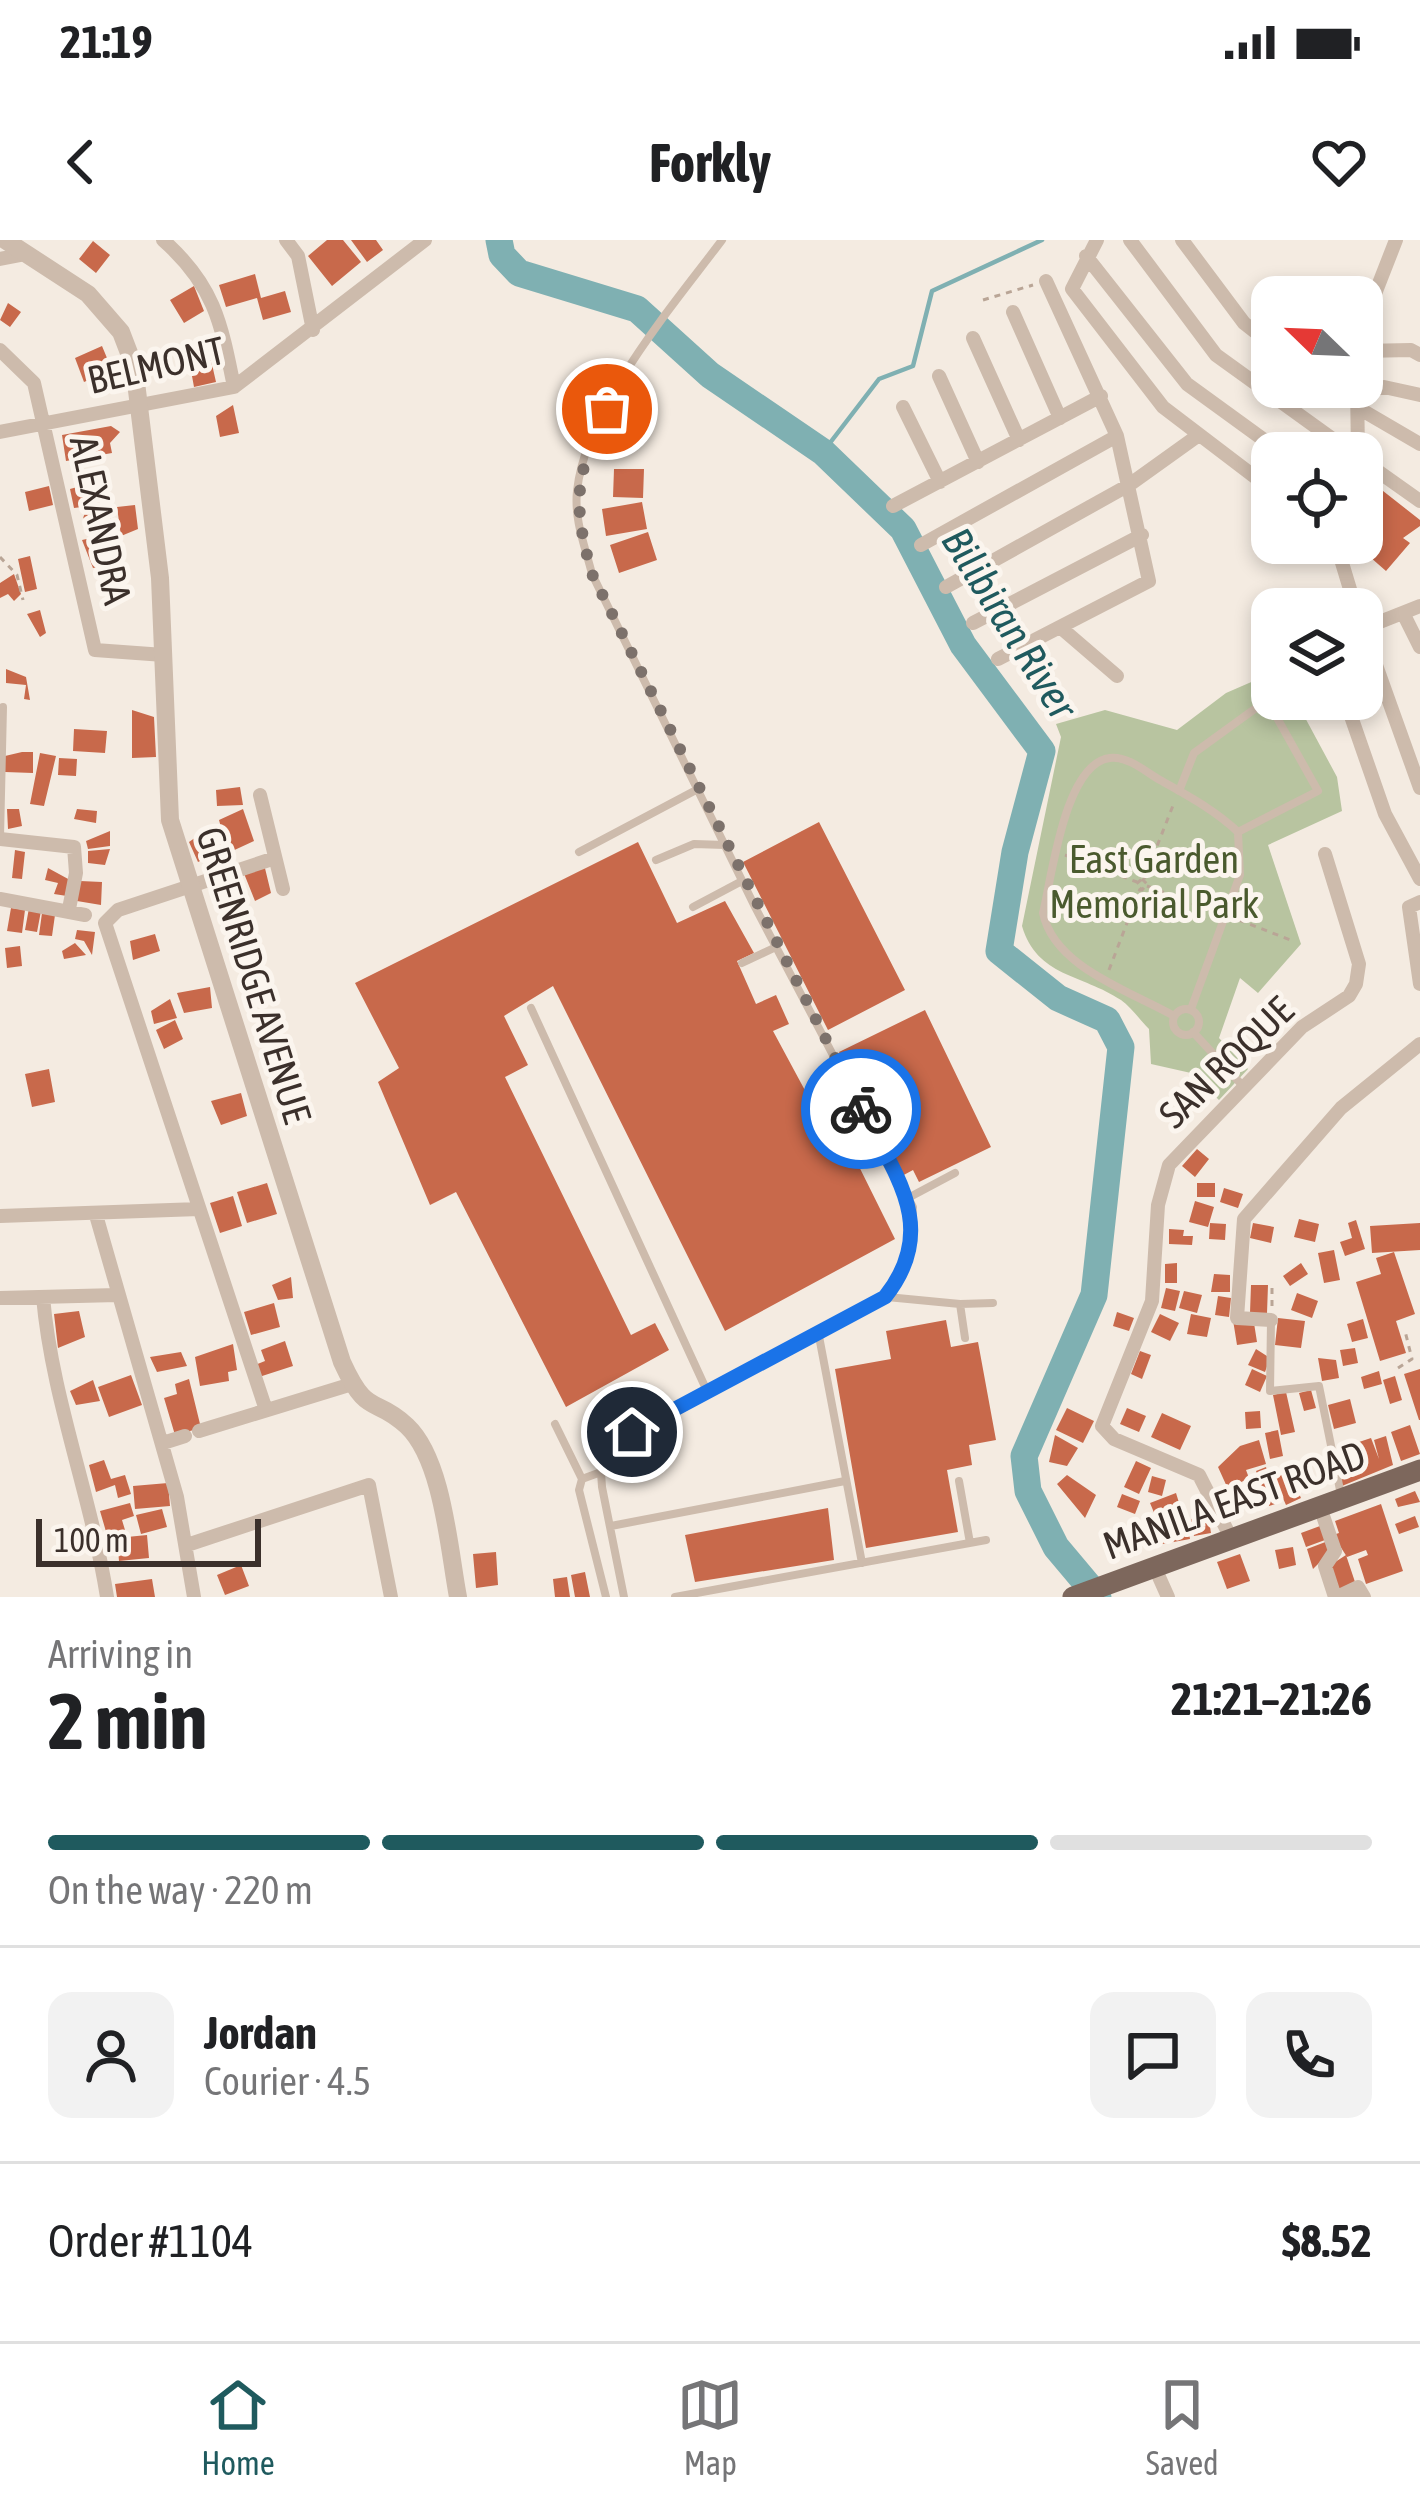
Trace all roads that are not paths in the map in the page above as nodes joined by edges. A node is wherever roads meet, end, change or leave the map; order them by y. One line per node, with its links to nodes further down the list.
1 (4, 240): 10 (street, GREENRIDGE AVENUE)
2 (163, 240): 23 (street)
3 (286, 240): 17 (street)
4 (425, 240): 17 (street, BELMONT)
5 (722, 240): 62 (lane)
6 (1097, 240): 11 (street)
7 (1130, 240): 34 (street)
8 (1182, 240): 16 (street)
9 (1396, 240): 13 (street)
10 (26, 254): 12 (street); 27 (street, GREENRIDGE AVENUE)
11 (1086, 256): 33 (street); 36 (street)
12 (0, 259)
13 (1382, 276)
14 (1046, 281): 26 (street)
15 (1013, 312): 30 (street)
16 (1251, 328)
17 (314, 330): 23 (street, BELMONT)
18 (973, 338): 37 (street)
19 (0, 350): 31 (street, ALEXANDRA)
20 (1383, 351): 21 (street)
21 (1420, 355)
22 (939, 376): 39 (street)
23 (234, 387): 27 (street, BELMONT)
24 (1383, 387): 25 (street)
25 (1420, 395)
26 (1101, 396): 30 (street); 35 (street)
27 (143, 406): 31 (street, BELMONT); 55 (street, GREENRIDGE AVENUE)
28 (903, 407): 42 (street)
29 (1372, 408): 38 (street)
30 (1060, 418): 37 (street)
31 (46, 422): 32 (street, BELMONT); 55 (street, ALEXANDRA)
32 (0, 432)
33 (1253, 432)
34 (1325, 432)
35 (1117, 436): 43 (street); 47 (street)
36 (1196, 437): 41 (street); 43 (street)
37 (1019, 440): 39 (street)
38 (1420, 444)
39 (978, 462): 42 (street)
40 (1383, 474): 44 (street)
41 (1251, 475)
42 (940, 482): 45 (street)
43 (1129, 485): 46 (street); 48 (street)
44 (1420, 501)
45 (893, 506)
46 (1142, 535): 52 (street); 53 (street)
47 (921, 545)
48 (946, 587)
49 (1420, 607): 50 (street)
50 (1403, 613): 51 (street); 54 (street)
51 (1383, 620)
52 (973, 623)
53 (1060, 627): 56 (street); 57 (street)
54 (1420, 647)
55 (164, 655): 74 (street, GREENRIDGE AVENUE)
56 (998, 659)
57 (1117, 676)
58 (1383, 686): 61 (street)
59 (3, 707): 66 (lane)
60 (1353, 720): 72 (street)
61 (1420, 788)
62 (698, 789): 67 (lane); 68 (lane)
63 (1179, 791): 65 (lane); 65 (lane); 86 (lane)
64 (260, 795): 70 (street)
65 (1238, 832): 85 (lane)
66 (0, 838): 79 (street)
67 (725, 845): 71 (lane); 73 (lane)
68 (579, 852)
69 (1325, 854): 89 (street, SAN ROQUE)
70 (272, 859): 74 (street); 75 (street)
71 (656, 860)
72 (1420, 879)
73 (742, 880): 78 (lane); 81 (lane)
74 (190, 884): 92 (street); 104 (street, GREENRIDGE AVENUE)
75 (283, 889)
76 (0, 899): 79 (street)
77 (1420, 902): 83 (street)
78 (694, 907)
79 (69, 910): 80 (street)
80 (85, 915)
81 (776, 947): 82 (lane); 91 (lane)
82 (742, 963)
83 (1420, 984)
84 (532, 1008): 105 (lane)
85 (1191, 1009): 86 (lane); 87 (lane)
86 (1174, 1016): 87 (lane)
87 (1193, 1032): 89 (lane)
88 (1420, 1044): 101 (street)
89 (1242, 1085): 118 (street, SAN ROQUE)
90 (955, 1173): 91 (lane)
91 (908, 1198): 97 (lane)
92 (200, 1209): 93 (street); 106 (street)
93 (96, 1215): 94 (street); 95 (street)
94 (0, 1216)
95 (117, 1295): 96 (street); 108 (street)
96 (43, 1297): 98 (street); 123 (street)
97 (885, 1297): 100 (lane); 102 (lane)
98 (0, 1298)
99 (994, 1303): 100 (lane)
100 (961, 1304): 103 (lane)
101 (1271, 1319): 114 (lane)
102 (818, 1331): 105 (lane); 112 (lane)
103 (965, 1339)
104 (352, 1384): 106 (street); 126 (street)
105 (707, 1391): 110 (lane)
106 (266, 1410): 108 (street)
107 (555, 1424): 111 (lane)
108 (163, 1443): 120 (street)
109 (1420, 1470): 114 (main road, MANILA EAST ROAD)
110 (601, 1472): 111 (lane); 116 (lane)
111 (582, 1479): 127 (lane)
112 (845, 1481): 116 (lane); 121 (lane)
113 (959, 1481): 119 (lane)
114 (1342, 1499): 115 (main road, MANILA EAST ROAD)
115 (1320, 1507): 118 (main road, MANILA EAST ROAD); 132 (street)
116 (610, 1526): 128 (lane)
117 (986, 1540): 119 (lane)
118 (1232, 1540): 122 (main road, MANILA EAST ROAD)
119 (970, 1543): 121 (lane)
120 (187, 1545): 124 (street); 125 (street)
121 (862, 1563): 129 (lane)
122 (1151, 1569): 130 (main road, MANILA EAST ROAD); 131 (street)
123 (106, 1597)
124 (194, 1597)
125 (391, 1597)
126 (458, 1597)
127 (606, 1597)
128 (624, 1597)
129 (675, 1597)
130 (1073, 1597)
131 (1168, 1597)
132 (1336, 1597): 133 (street)
133 (1364, 1597)

